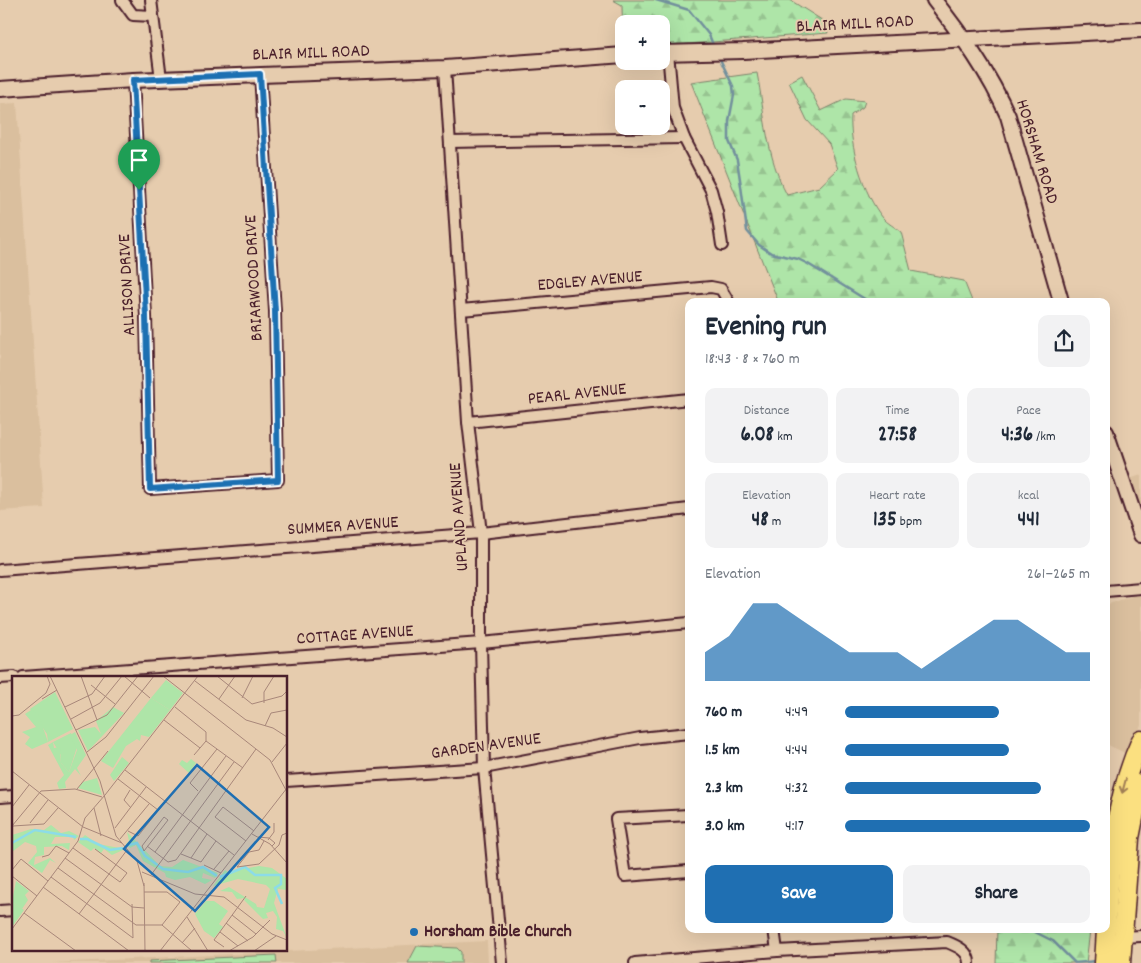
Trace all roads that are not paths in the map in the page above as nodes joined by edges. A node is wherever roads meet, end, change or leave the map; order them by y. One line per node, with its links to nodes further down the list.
1 (122, 0): 4 (street)
2 (151, 0): 4 (street)
3 (934, 0): 6 (main road, HORSHAM ROAD)
4 (153, 16): 12 (street)
5 (1141, 30): 6 (main road, BLAIR MILL ROAD)
6 (964, 38): 7 (main road, BLAIR MILL ROAD); 19 (main road, HORSHAM ROAD)
7 (670, 52)
8 (615, 56): 9 (main road, BLAIR MILL ROAD)
9 (445, 68): 11 (main road, BLAIR MILL ROAD); 16 (street, UPLAND AVENUE)
10 (667, 70): 15 (street)
11 (260, 74): 12 (main road, BLAIR MILL ROAD); 24 (street, BRIARWOOD DRIVE)
12 (161, 79): 13 (main road, BLAIR MILL ROAD)
13 (133, 80): 14 (main road, BLAIR MILL ROAD); 24 (street, ALLISON DRIVE)
14 (0, 89)
15 (684, 138): 16 (street); 17 (street)
16 (450, 142): 20 (street, UPLAND AVENUE)
17 (722, 245)
18 (726, 298): 20 (street, EDGLEY AVENUE)
19 (1060, 298)
20 (461, 310): 22 (street, UPLAND AVENUE)
21 (685, 400): 22 (street, PEARL AVENUE)
22 (468, 422): 26 (street, UPLAND AVENUE)
23 (1110, 444): 27 (main road)
24 (150, 489)
25 (685, 509): 26 (street, SUMMER AVENUE)
26 (481, 533): 28 (street, SUMMER AVENUE); 32 (street, UPLAND AVENUE)
27 (1141, 535)
28 (0, 570)
29 (1141, 588): 30 (street)
30 (1110, 591)
31 (685, 624): 32 (street, COTTAGE AVENUE)
32 (481, 643): 33 (street, COTTAGE AVENUE); 36 (street, UPLAND AVENUE)
33 (36, 676)
34 (685, 733): 36 (street, GARDEN AVENUE)
35 (1141, 740): 43 (highway, one-way to 43)
36 (484, 768): 37 (street, GARDEN AVENUE); 45 (street, UPLAND AVENUE)
37 (288, 781)
38 (1141, 783): 43 (highway)
39 (685, 815): 40 (street)
40 (685, 871)
41 (775, 933): 44 (street)
42 (1141, 936): 43 (street)
43 (1114, 937): 48 (highway); 49 (highway)
44 (777, 951): 46 (street); 47 (street)
45 (502, 963)
46 (635, 963)
47 (969, 963)
48 (1104, 963)
49 (1120, 963)

